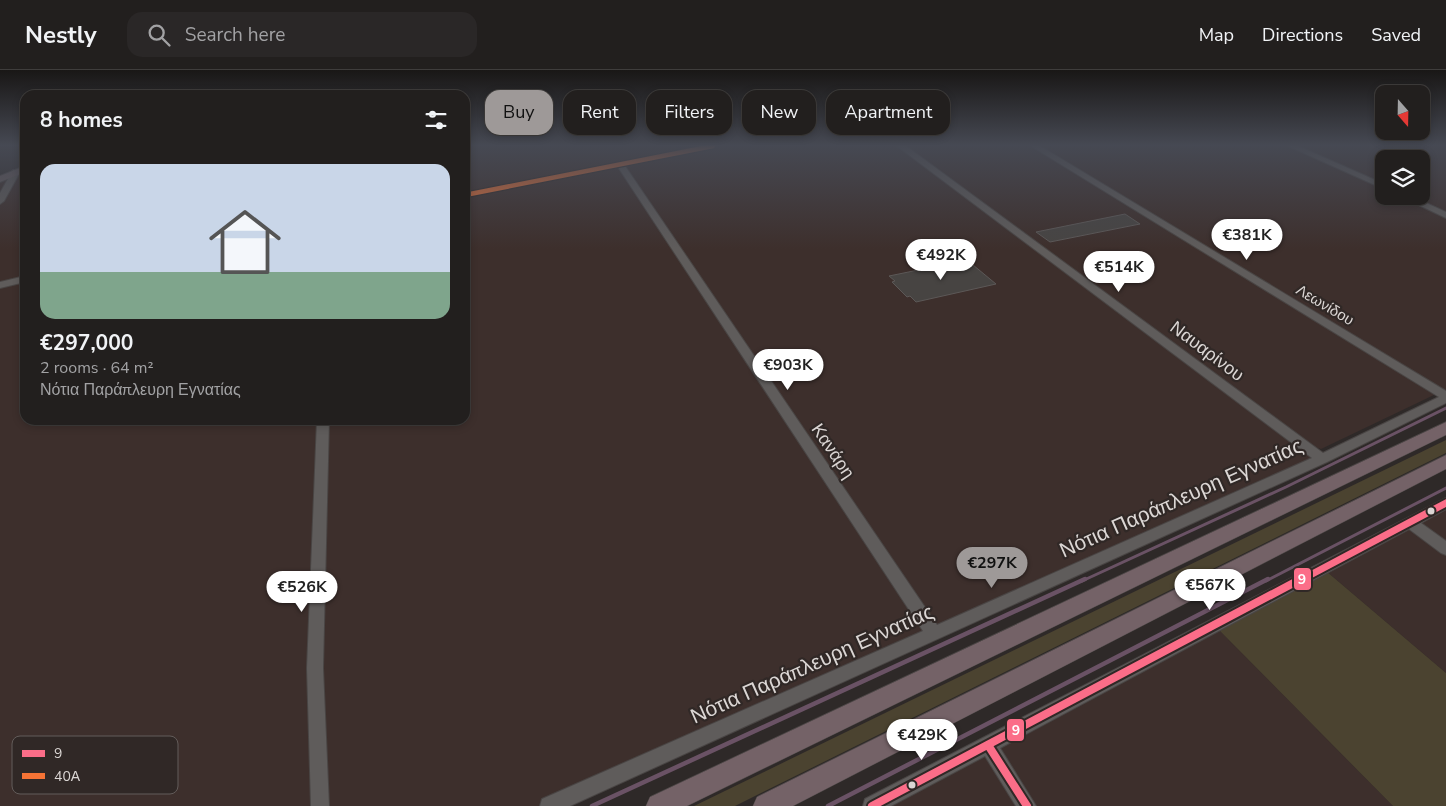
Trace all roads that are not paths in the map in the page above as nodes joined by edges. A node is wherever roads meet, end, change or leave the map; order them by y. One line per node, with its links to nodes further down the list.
1 (14, 180): 7 (street)
2 (538, 180): 6 (street)
3 (631, 180): 20 (street, Κανάρη)
4 (947, 180): 15 (street, Ναυαρίνου)
5 (1091, 180): 12 (street, Λεωνίδου)
6 (470, 194)
7 (0, 201)
8 (1424, 205): 9 (street)
9 (1446, 215)
10 (20, 280): 11 (street)
11 (0, 284)
12 (1446, 397): 15 (street, Νότια Παράπλευρη Εγνατίας)
13 (323, 425): 22 (street)
14 (1446, 428): 24 (highway)
15 (1322, 459): 20 (street, Νότια Παράπλευρη Εγνατίας)
16 (1446, 461): 25 (highway)
17 (1446, 503): 18 (street)
18 (1410, 522): 19 (street); 21 (street)
19 (1446, 549)
20 (932, 632): 23 (street, Νότια Παράπλευρη Εγνατίας)
21 (988, 746): 26 (street); 27 (street)
22 (320, 806)
23 (549, 806)
24 (659, 806)
25 (766, 806)
26 (872, 806)
27 (1027, 806)

